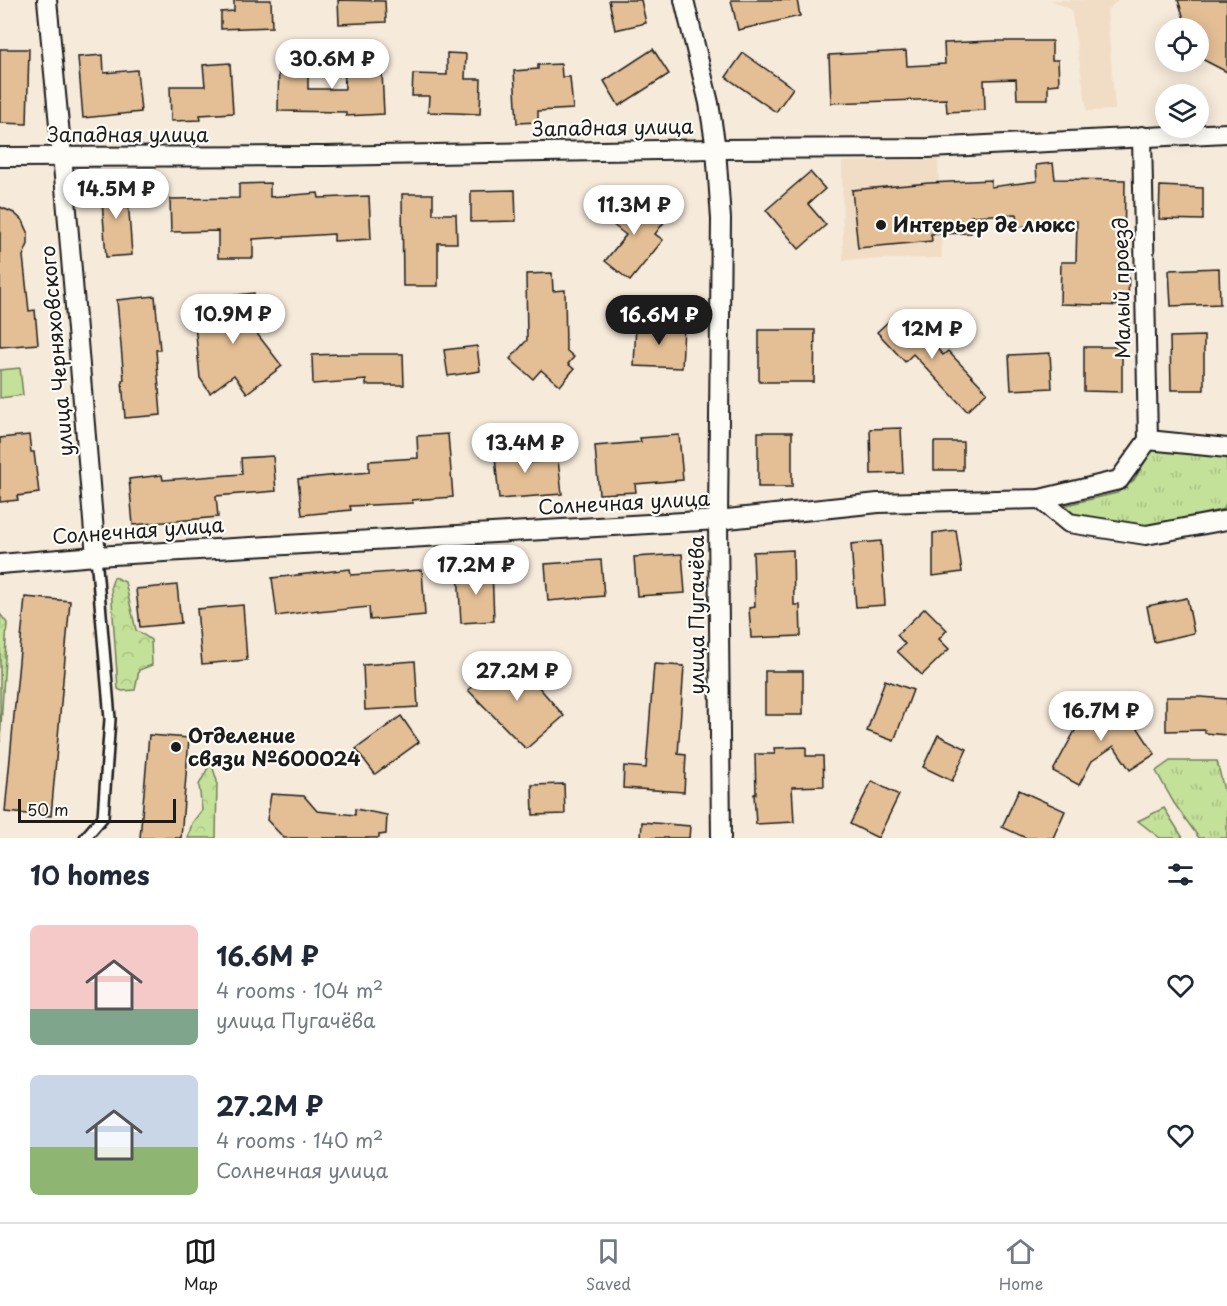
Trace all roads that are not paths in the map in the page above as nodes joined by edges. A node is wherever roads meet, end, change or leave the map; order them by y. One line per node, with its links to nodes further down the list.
1 (47, 0): 7 (street, улица Черняховского)
2 (684, 0): 5 (street, улица Пугачёва)
3 (1227, 133): 4 (street, Западная улица)
4 (1142, 136): 5 (street, Западная улица); 8 (street, Малый проезд)
5 (716, 149): 7 (street, Западная улица); 11 (street, улица Пугачёва)
6 (0, 157): 7 (street, Западная улица)
7 (63, 158): 13 (street, улица Черняховского)
8 (1148, 440): 9 (street); 10 (street, Солнечная улица)
9 (1227, 448)
10 (1040, 499): 11 (street, Солнечная улица); 12 (street)
11 (718, 520): 13 (street, Солнечная улица); 16 (street, улица Пугачёва)
12 (1227, 520)
13 (96, 555): 14 (street, Солнечная улица); 15 (lane)
14 (0, 564)
15 (85, 838)
16 (721, 838)

